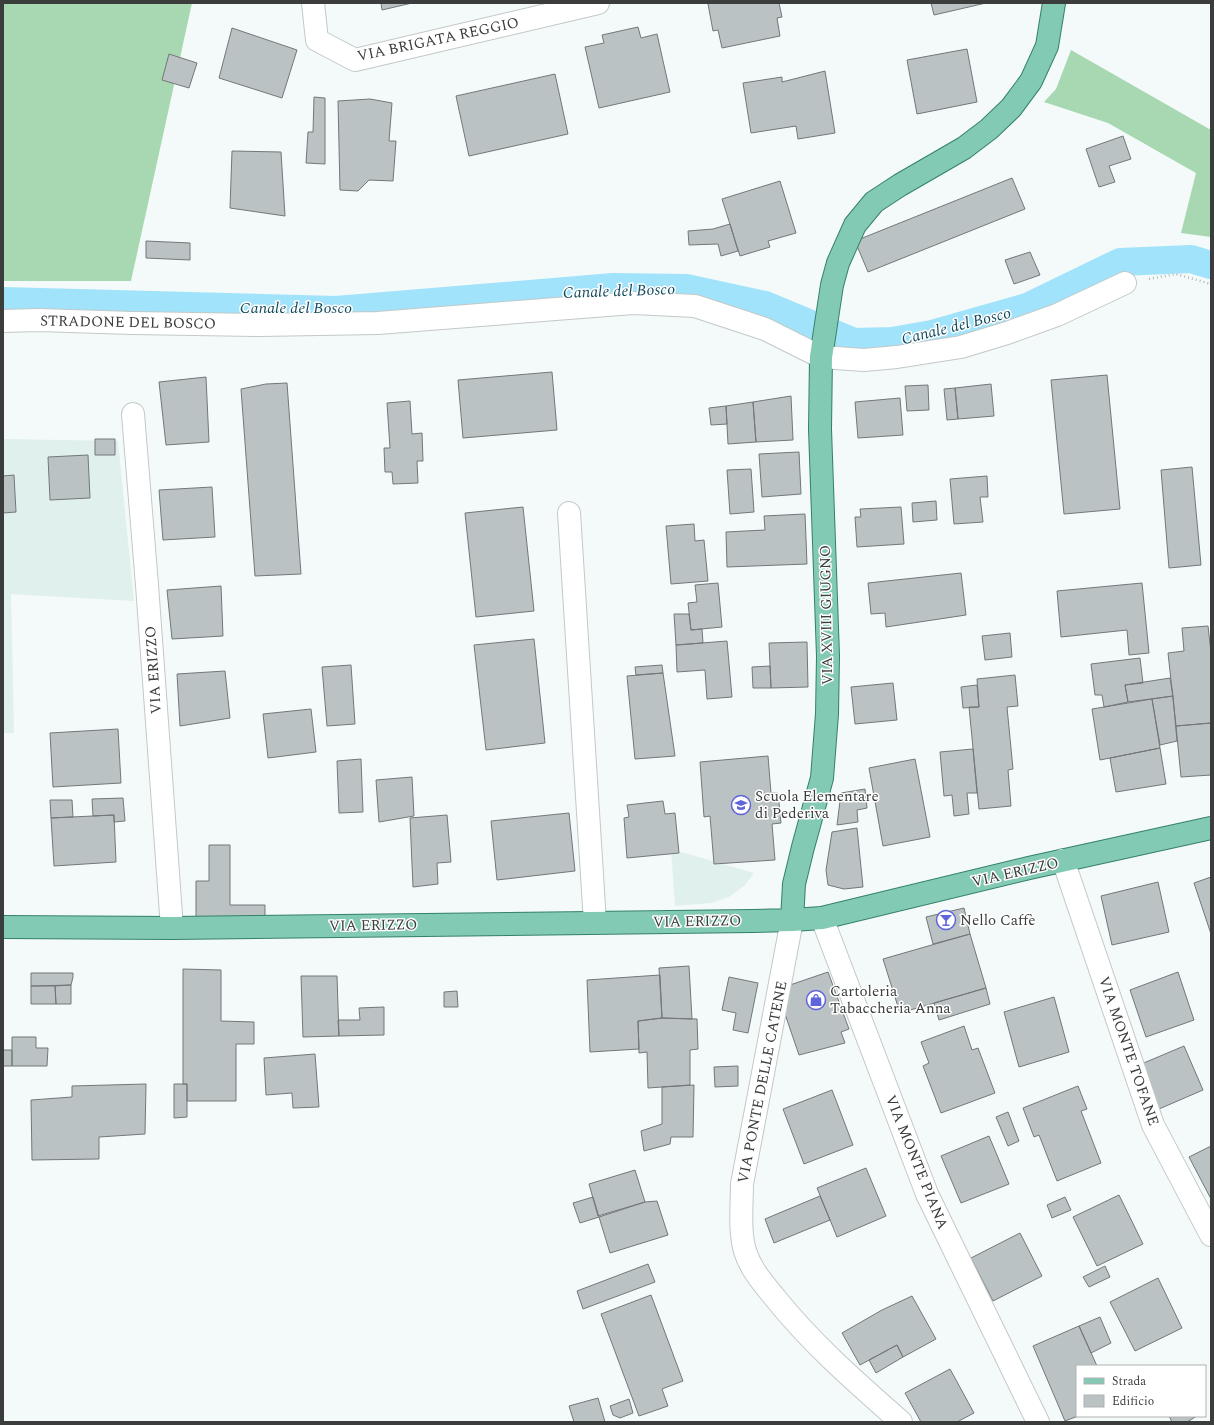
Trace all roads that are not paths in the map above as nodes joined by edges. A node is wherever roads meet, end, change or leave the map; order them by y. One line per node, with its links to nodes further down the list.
1 (313, 3): 2 (street, VIA BRIGATA REGGIO)
2 (598, 3)
3 (1054, 3): 6 (main road, VIA XVIII GIUGNO)
4 (1125, 283): 6 (street, STRADONE DEL BOSCO)
5 (3, 322): 6 (street, STRADONE DEL BOSCO)
6 (822, 350): 12 (main road, VIA XVIII GIUGNO)
7 (133, 414): 15 (street, VIA ERIZZO)
8 (569, 513): 13 (street)
9 (1211, 828): 10 (main road, VIA ERIZZO)
10 (1063, 860): 11 (main road, VIA ERIZZO); 16 (street, VIA MONTE TOFANE)
11 (822, 918): 12 (main road, VIA ERIZZO); 18 (street, VIA MONTE PIANA)
12 (792, 920): 13 (main road, VIA ERIZZO); 17 (street, VIA PONTE DELLE CATENE)
13 (595, 922): 15 (main road, VIA ERIZZO)
14 (3, 927): 15 (main road, VIA ERIZZO)
15 (172, 928)
16 (1211, 1235)
17 (901, 1422)
18 (1038, 1422)

